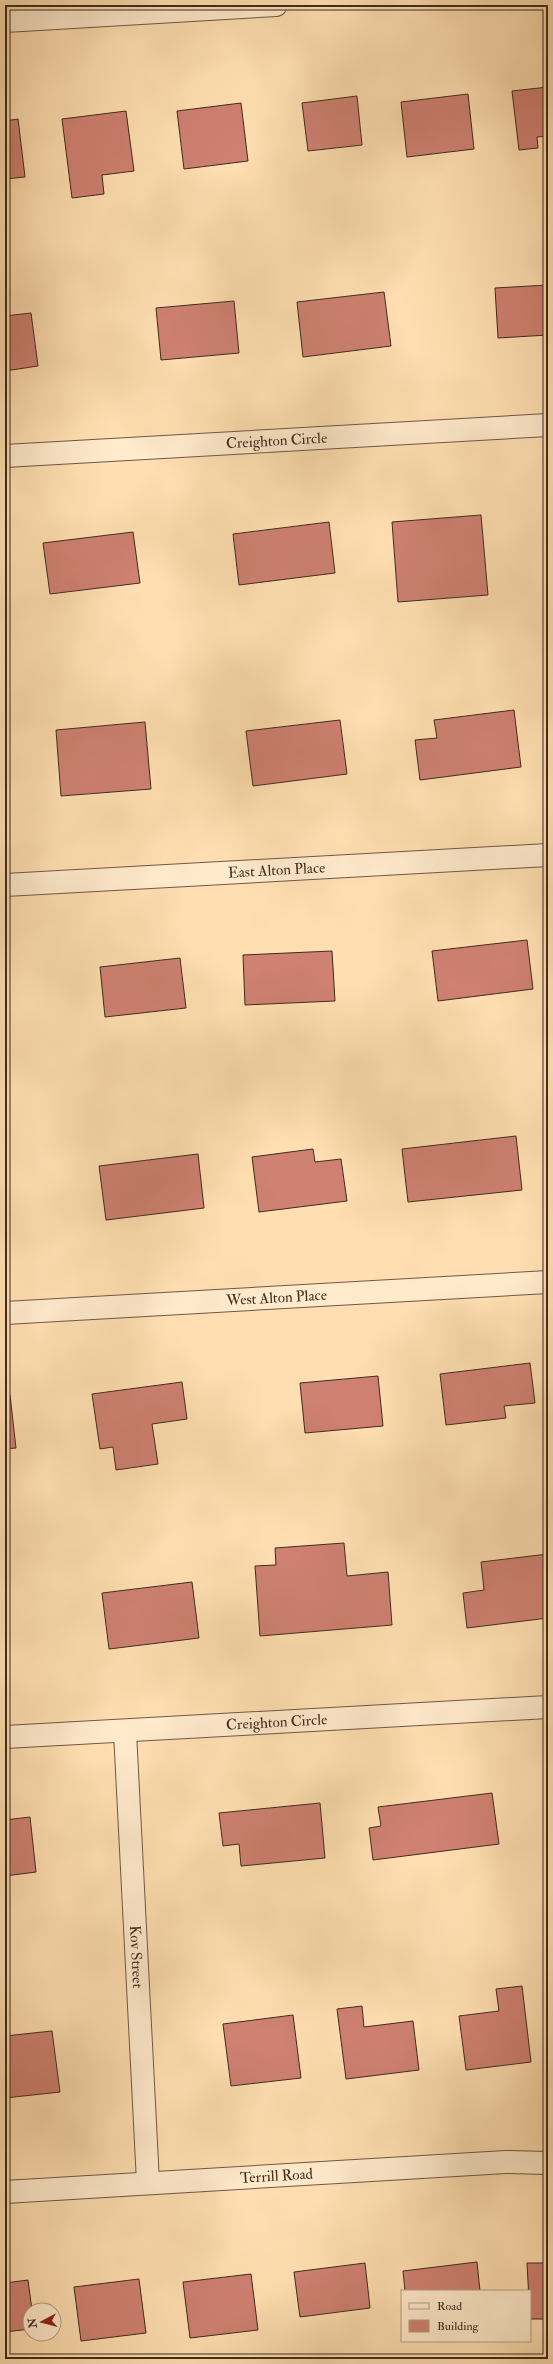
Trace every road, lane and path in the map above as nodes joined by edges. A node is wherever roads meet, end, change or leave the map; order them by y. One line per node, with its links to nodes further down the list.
1 (276, 5): 2 (street)
2 (225, 6): 3 (street)
3 (5, 21)
4 (548, 425): 5 (street, Creighton Circle)
5 (5, 456)
6 (548, 855): 7 (street, East Alton Place)
7 (5, 885)
8 (548, 1282): 9 (street, West Alton Place)
9 (5, 1313)
10 (548, 1707): 11 (street, Creighton Circle)
11 (125, 1732): 12 (street, Creighton Circle); 14 (street, Kov Street)
12 (5, 1737)
13 (548, 2163): 14 (street, Terrill Road)
14 (148, 2182): 15 (street, Terrill Road)
15 (5, 2192)

